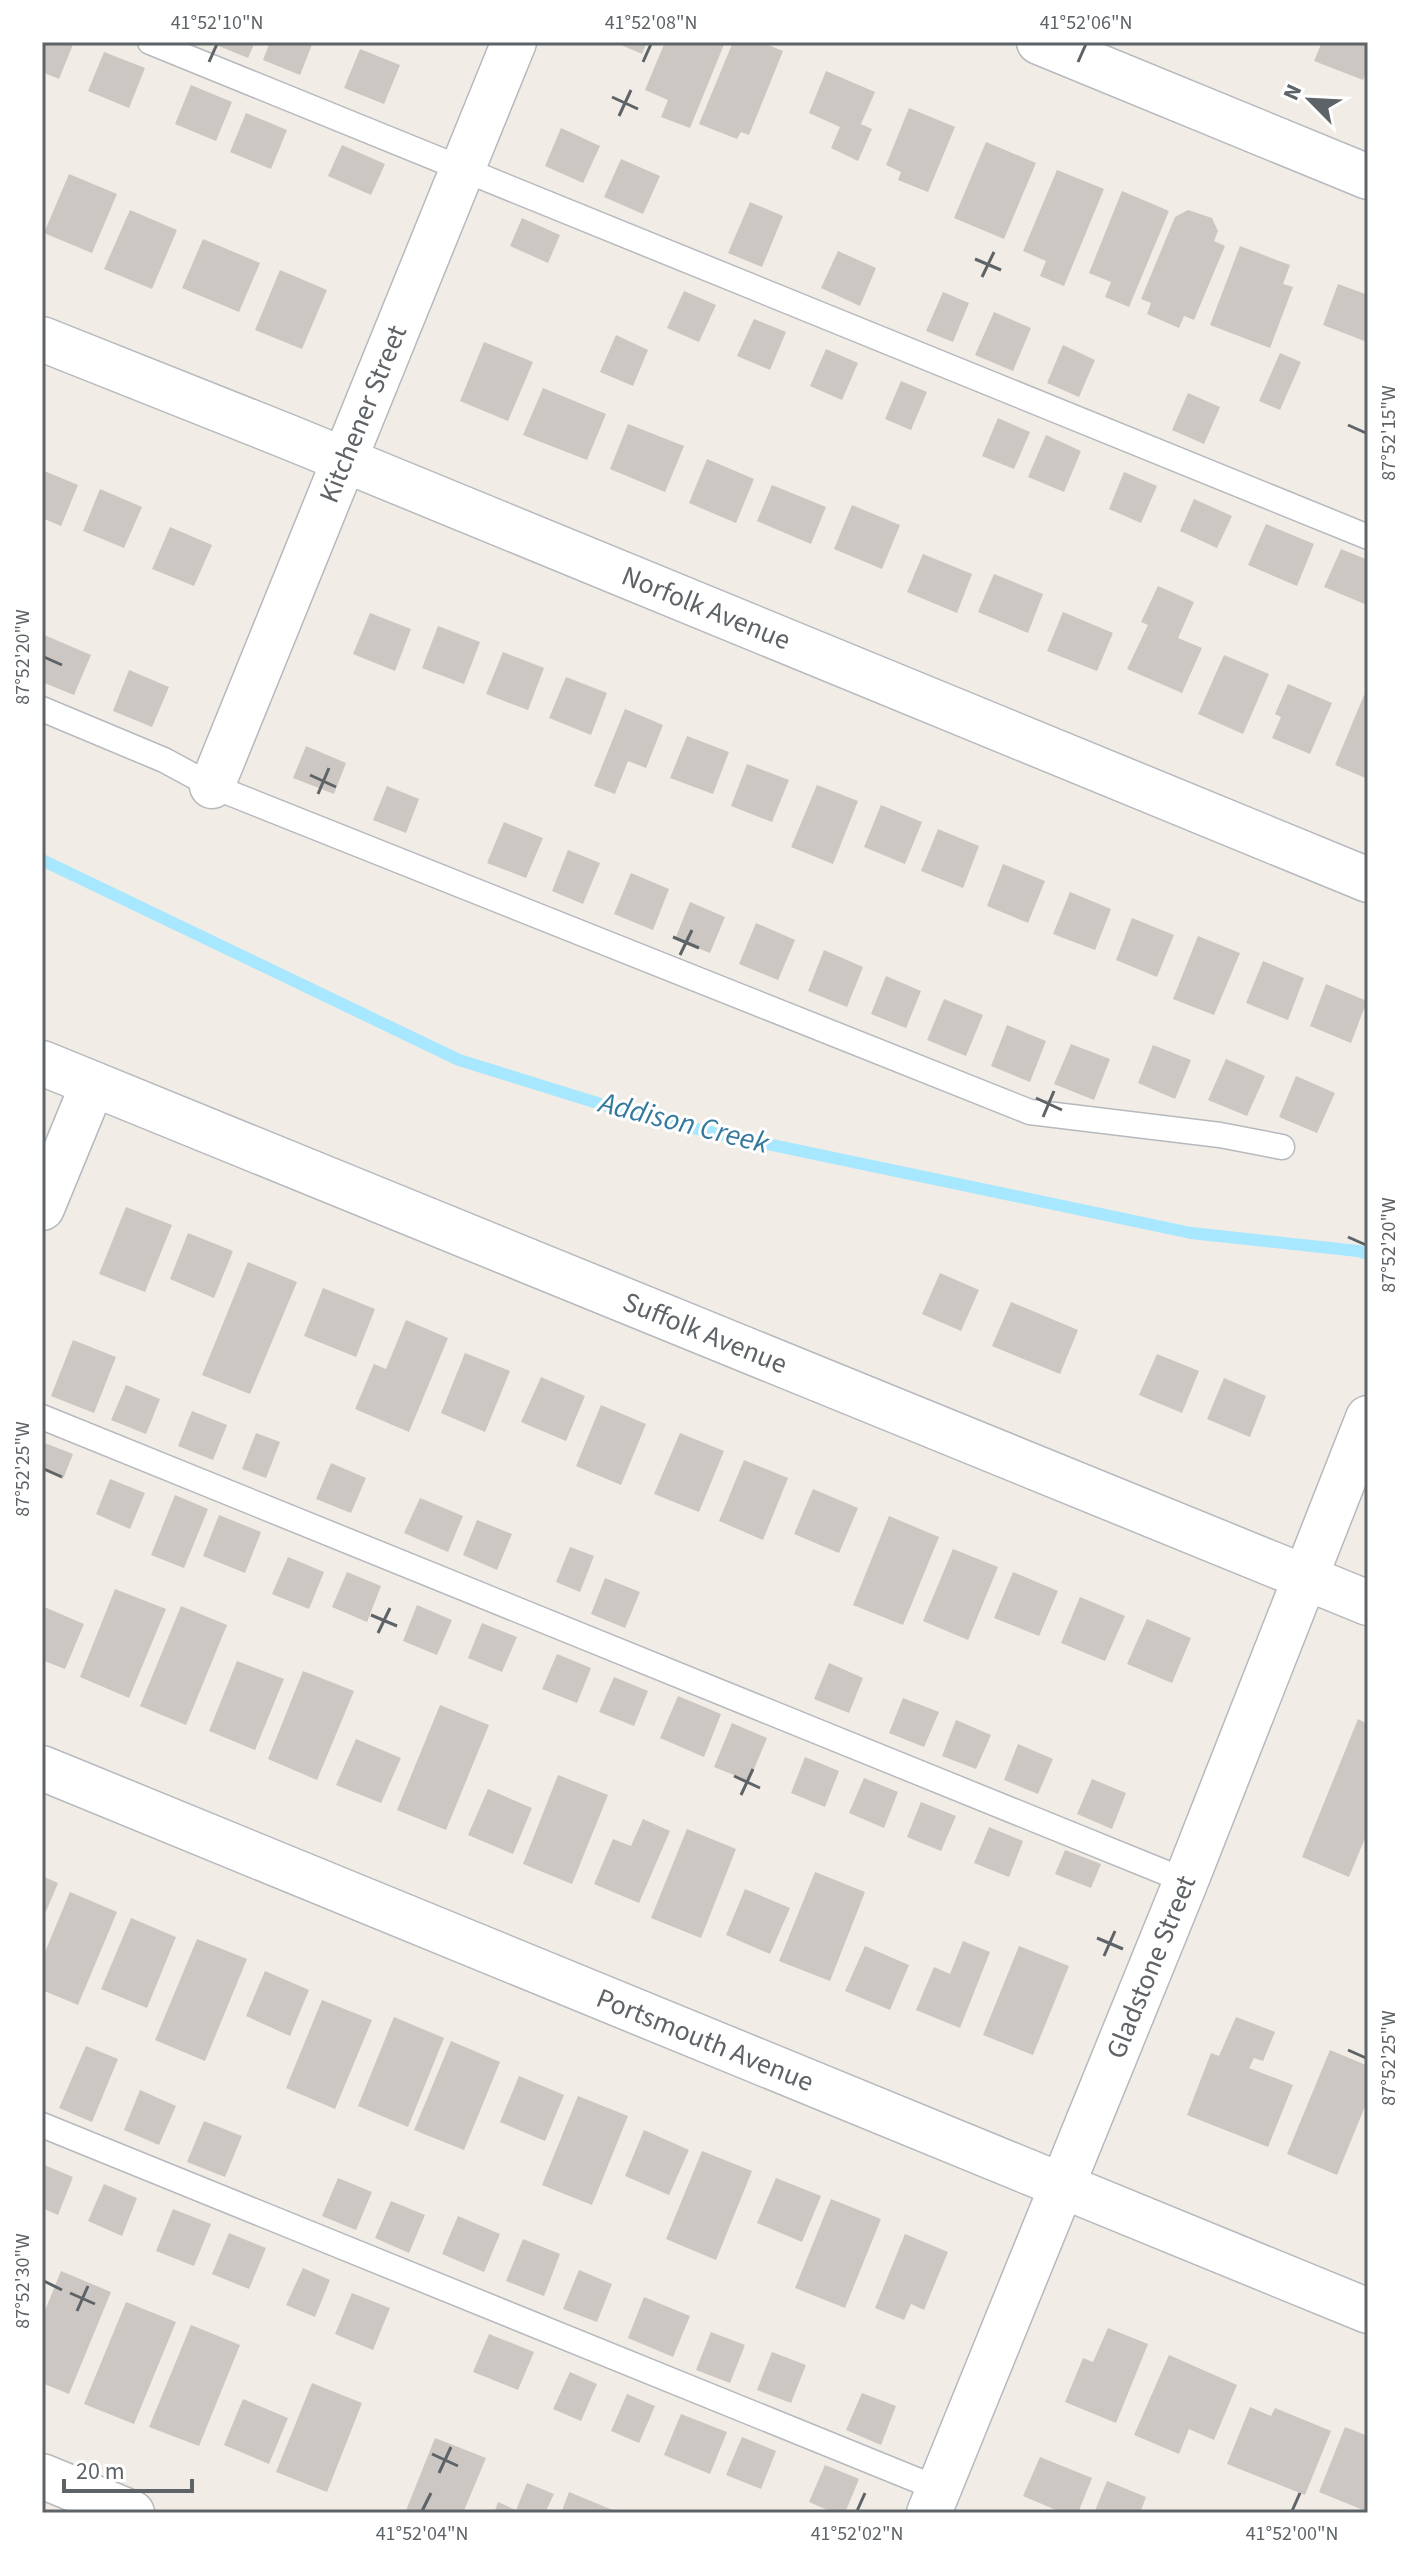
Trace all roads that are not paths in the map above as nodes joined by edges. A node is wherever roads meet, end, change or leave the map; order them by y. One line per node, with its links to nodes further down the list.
1 (150, 42): 4 (lane)
2 (514, 42): 4 (street, Kitchener Street)
3 (1039, 42): 5 (street)
4 (463, 168): 7 (street, Kitchener Street); 8 (lane)
5 (1368, 177)
6 (42, 339): 7 (street, Norfolk Avenue)
7 (345, 460): 10 (street, Kitchener Street); 11 (street, Norfolk Avenue)
8 (1368, 537)
9 (42, 709): 10 (lane)
10 (212, 786): 14 (lane)
11 (1368, 880)
12 (42, 1063): 13 (street, Suffolk Avenue)
13 (93, 1084): 15 (street); 18 (street, Suffolk Avenue)
14 (1282, 1147)
15 (42, 1208)
16 (42, 1417): 21 (lane)
17 (1368, 1418): 18 (street, Gladstone Street)
18 (1307, 1577): 19 (street, Suffolk Avenue); 21 (street, Gladstone Street)
19 (1368, 1603)
20 (42, 1768): 23 (street, Portsmouth Avenue)
21 (1186, 1881): 23 (street, Gladstone Street)
22 (42, 2125): 26 (lane)
23 (1062, 2186): 24 (street, Portsmouth Avenue); 26 (street, Gladstone Street)
24 (1368, 2311)
25 (42, 2476): 27 (street)
26 (934, 2501)
27 (132, 2513)

